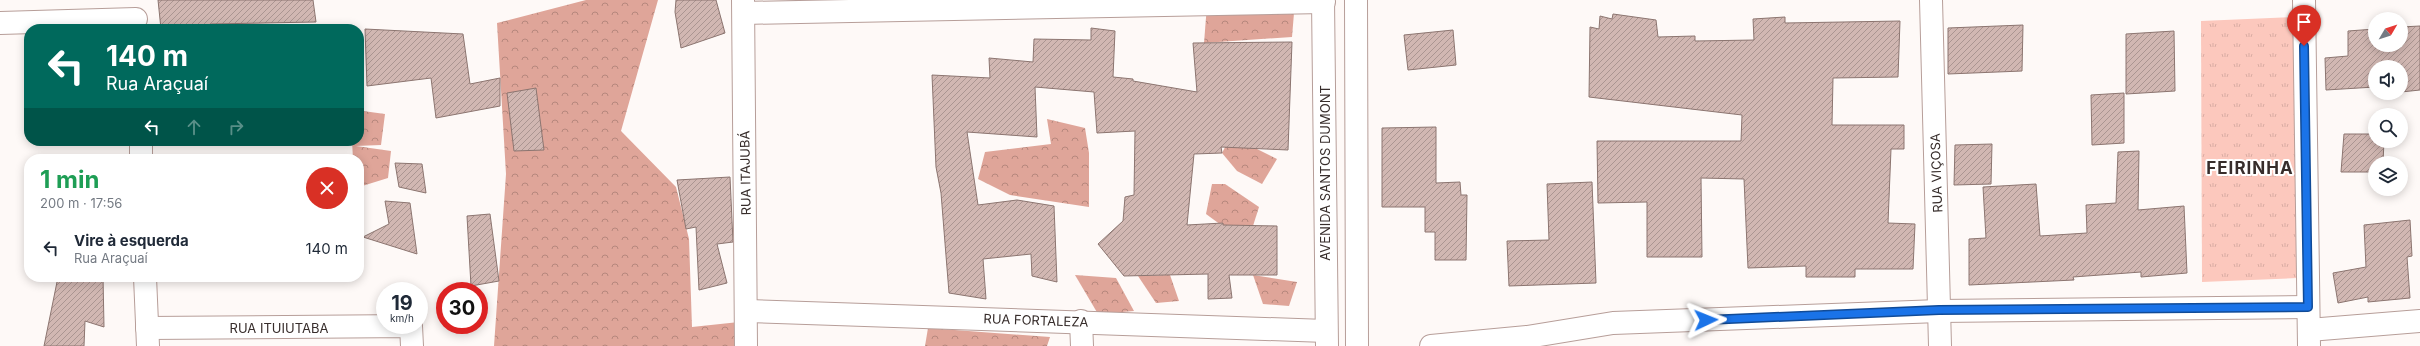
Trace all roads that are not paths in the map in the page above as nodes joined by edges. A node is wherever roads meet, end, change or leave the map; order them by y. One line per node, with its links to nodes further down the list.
1 (1356, 0): 20 (street)
2 (1931, 0): 10 (street, RUA VIÇOSA)
3 (2304, 0): 9 (street)
4 (1324, 1): 5 (street); 16 (street, AVENIDA SANTOS DUMONT)
5 (743, 7): 11 (street, RUA ITAJUBÁ)
6 (137, 16): 7 (street)
7 (0, 23)
8 (145, 282): 15 (street)
9 (2308, 307): 10 (street); 17 (street)
10 (1939, 310): 21 (street); 22 (street, RUA VIÇOSA)
11 (746, 311): 12 (street, RUA FORTALEZA); 18 (street, RUA ITAJUBÁ)
12 (1081, 321): 16 (street, RUA FORTALEZA); 19 (street)
13 (2420, 321): 17 (street)
14 (411, 336): 15 (street, RUA ITUIUTABA)
15 (147, 337)
16 (1326, 338)
17 (2309, 338)
18 (746, 346)
19 (1082, 346)
20 (1357, 346)
21 (1431, 346)
22 (1940, 346)

